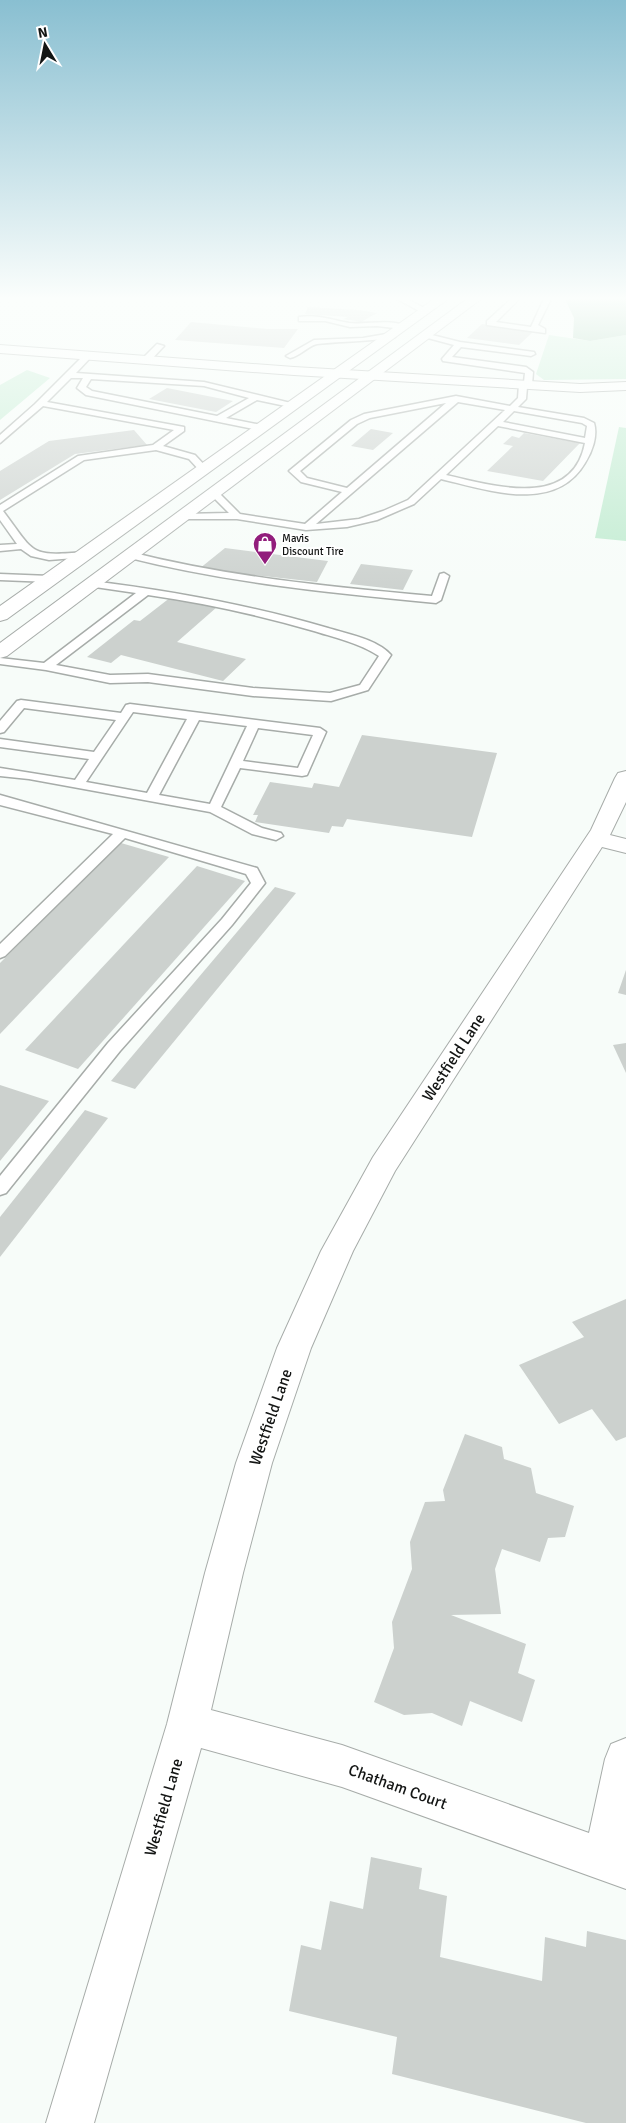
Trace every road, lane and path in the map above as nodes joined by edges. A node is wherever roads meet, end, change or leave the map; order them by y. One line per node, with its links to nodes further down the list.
1 (45, 398): 9 (lane)
2 (137, 398): 12 (lane)
3 (254, 398): 12 (lane)
4 (261, 398): 10 (lane)
5 (305, 398): 10 (main road)
6 (343, 398): 21 (main road)
7 (522, 398): 11 (lane)
8 (456, 399): 11 (lane); 20 (lane); 20 (lane)
9 (40, 403): 15 (lane); 17 (lane)
10 (295, 405): 14 (main road)
11 (512, 408): 13 (lane); 16 (lane)
12 (218, 419): 14 (lane)
13 (496, 423): 16 (lane); 19 (lane)
14 (262, 428): 18 (main road)
15 (0, 440)
16 (589, 440): 19 (lane)
17 (156, 447): 18 (lane); 22 (lane)
18 (204, 470): 28 (main road)
19 (439, 476): 25 (lane)
20 (348, 491): 25 (lane)
21 (214, 493): 23 (lane); 24 (main road)
22 (0, 511): 26 (lane)
23 (237, 516): 24 (lane); 25 (lane)
24 (182, 517): 29 (main road)
25 (307, 527)
26 (25, 546): 27 (lane); 28 (lane)
27 (0, 548)
28 (84, 555): 32 (main road)
29 (130, 555): 30 (lane); 33 (main road)
30 (444, 576)
31 (0, 577): 32 (lane)
32 (50, 579): 35 (main road)
33 (92, 584): 34 (lane); 36 (main road)
34 (146, 591): 38 (lane); 38 (lane)
35 (0, 615)
36 (0, 652)
37 (0, 661): 38 (lane)
38 (46, 667)
39 (195, 716): 40 (lane); 41 (lane); 49 (lane)
40 (124, 717): 42 (lane); 44 (lane)
41 (254, 724): 45 (lane); 45 (lane)
42 (0, 729)
43 (0, 743): 44 (lane)
44 (97, 756): 48 (lane)
45 (236, 764): 51 (lane)
46 (0, 772): 48 (lane)
47 (626, 778): 54 (main road, Westfield Lane)
48 (78, 784): 49 (lane)
49 (151, 797): 51 (lane)
50 (0, 799): 52 (lane)
51 (214, 809): 53 (lane)
52 (122, 833): 55 (lane); 56 (lane)
53 (276, 836)
54 (611, 842): 57 (main road, Westfield Lane)
55 (0, 953)
56 (0, 1188)
57 (187, 1724): 59 (main road, Chatham Court); 60 (main road, Westfield Lane)
58 (626, 1759): 59 (main road, Chatham Court)
59 (616, 1863)
60 (70, 2123)

